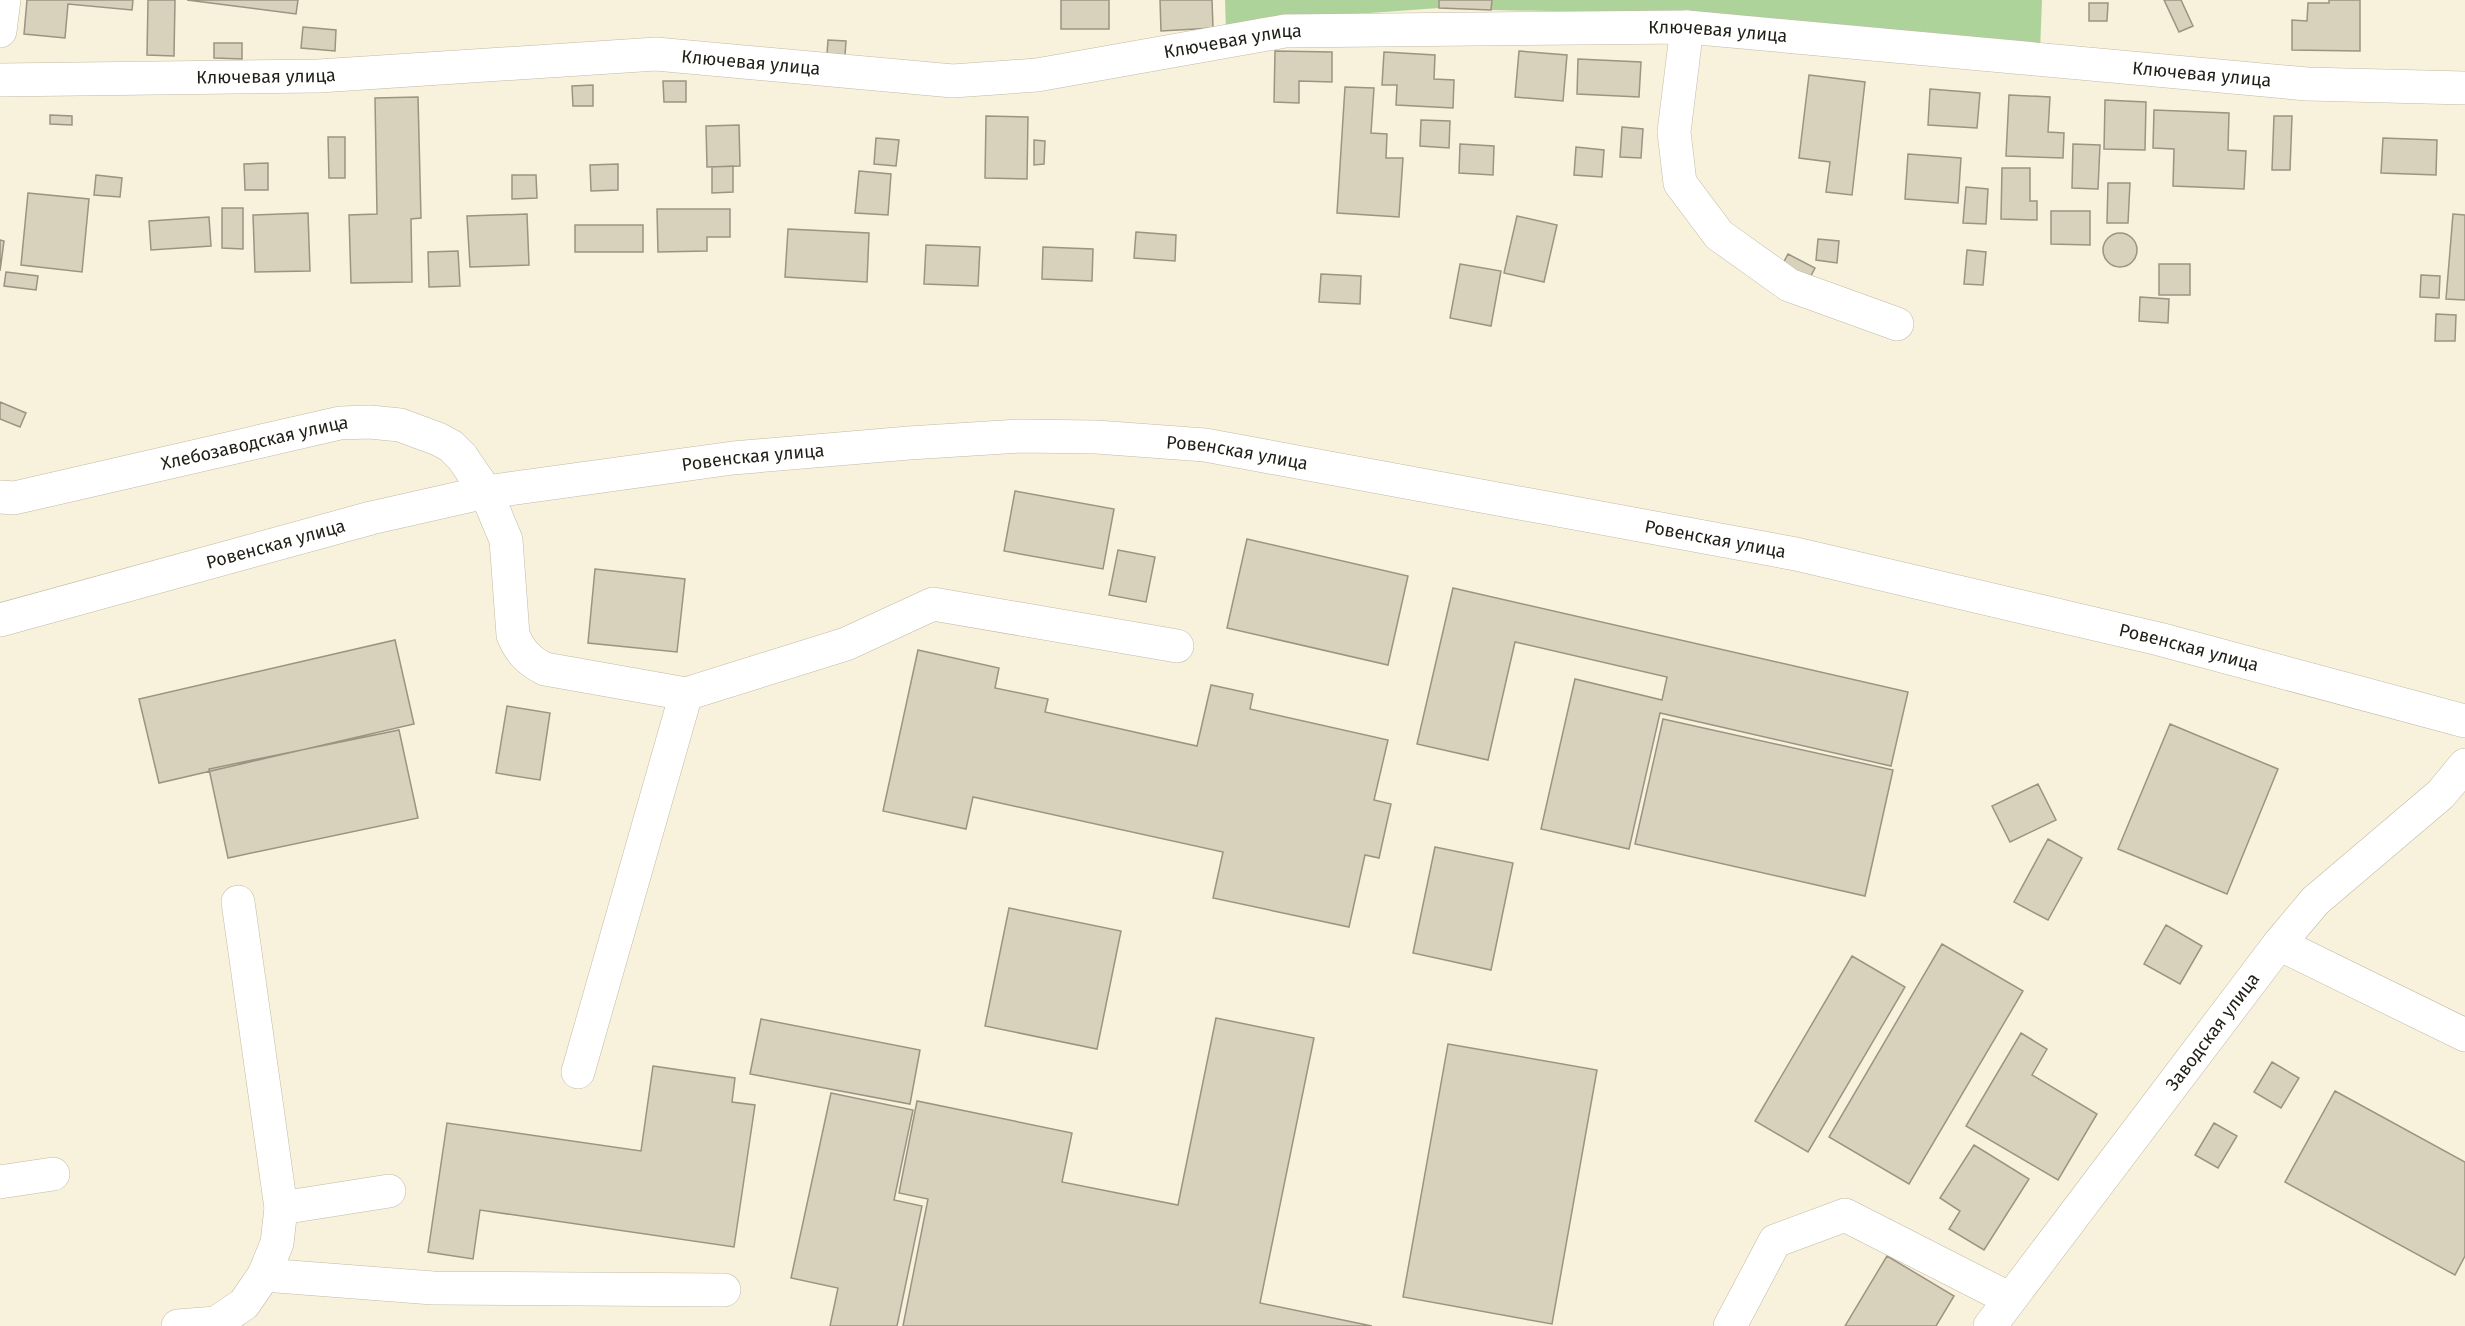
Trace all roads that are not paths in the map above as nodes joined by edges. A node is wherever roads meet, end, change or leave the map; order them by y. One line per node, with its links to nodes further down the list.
1 (3, 0): 3 (street)
2 (1688, 27): 4 (street, Ключевая улица); 5 (street, Ключевая улица); 6 (street)
3 (0, 31)
4 (0, 80)
5 (2465, 88)
6 (1897, 324)
7 (486, 492): 8 (street, Хлебозаводская улица); 9 (street, Ровенская улица); 11 (street, Хлебозаводская улица); 12 (street, Ровенская улица)
8 (0, 497)
9 (0, 620)
10 (1177, 646): 11 (street)
11 (686, 694): 17 (street)
12 (2465, 721)
13 (2465, 765): 15 (street, Заводская улица)
14 (238, 902): 21 (street)
15 (2279, 944): 16 (street); 24 (street, Заводская улица)
16 (2465, 1035)
17 (578, 1072)
18 (52, 1174): 19 (street)
19 (0, 1182)
20 (389, 1191): 21 (street)
21 (281, 1208): 22 (street)
22 (264, 1275): 23 (street); 25 (street)
23 (724, 1290)
24 (2010, 1299): 26 (street); 27 (street, Заводская улица)
25 (178, 1326)
26 (1730, 1326)
27 (1990, 1326)

